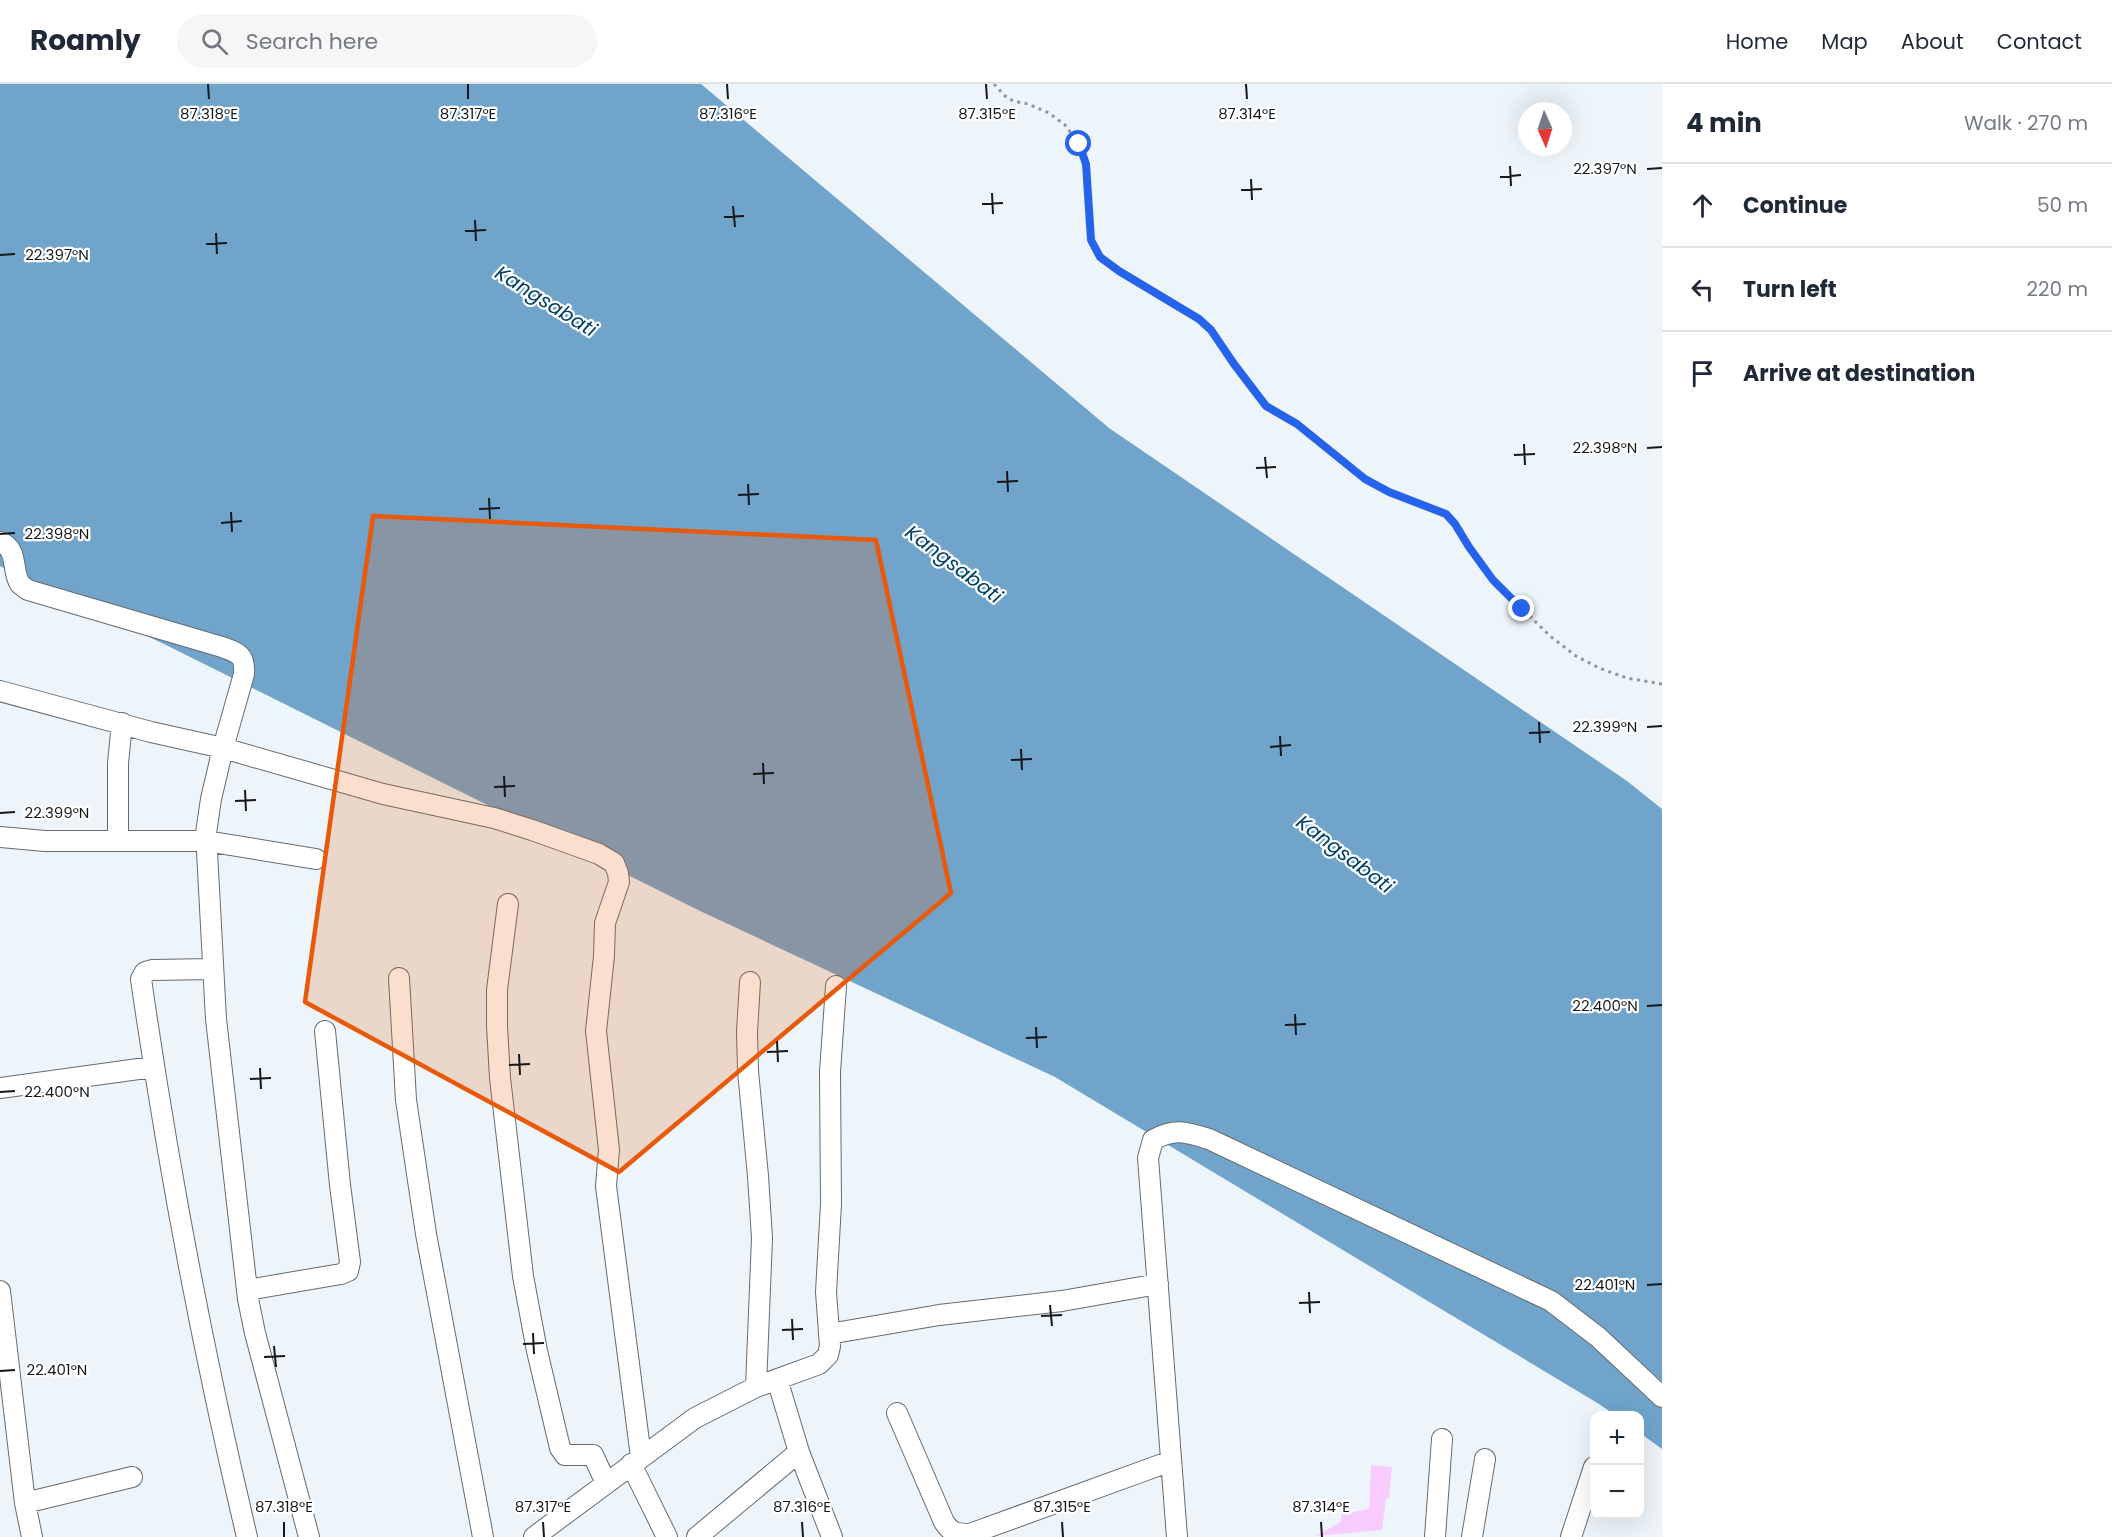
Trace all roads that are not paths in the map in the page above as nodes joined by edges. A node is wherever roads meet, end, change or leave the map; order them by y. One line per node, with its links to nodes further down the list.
1 (0, 542): 4 (street)
2 (0, 691): 3 (street)
3 (122, 723): 4 (street); 6 (street)
4 (223, 748): 7 (street); 27 (street)
5 (0, 837): 6 (street)
6 (118, 841): 7 (street)
7 (206, 841): 8 (street); 10 (street)
8 (316, 859)
9 (507, 904): 32 (street)
10 (212, 969): 15 (street); 18 (street)
11 (399, 978): 38 (street)
12 (750, 982): 22 (street)
13 (836, 986): 20 (street)
14 (325, 1031): 18 (street)
15 (153, 1067): 16 (street); 36 (street)
16 (0, 1088)
17 (1158, 1284): 20 (street); 23 (street); 29 (street)
18 (247, 1290): 37 (street)
19 (0, 1291): 33 (street)
20 (829, 1334): 21 (street)
21 (777, 1379): 22 (street); 26 (street)
22 (756, 1387): 27 (street)
23 (1662, 1397)
24 (897, 1413): 34 (street)
25 (1442, 1439): 45 (street)
26 (799, 1452): 41 (street); 42 (street)
27 (636, 1460): 32 (street); 40 (street)
28 (1485, 1460): 46 (street)
29 (1171, 1461): 34 (street); 44 (street)
30 (132, 1477): 33 (street)
31 (1590, 1479): 47 (street)
32 (606, 1483): 39 (street)
33 (25, 1503): 35 (street)
34 (959, 1534): 43 (street)
35 (32, 1537)
36 (247, 1537)
37 (309, 1537)
38 (483, 1537)
39 (534, 1537)
40 (667, 1537)
41 (697, 1537)
42 (832, 1537)
43 (933, 1537)
44 (1177, 1537)
45 (1435, 1537)
46 (1472, 1537)
47 (1571, 1537)

